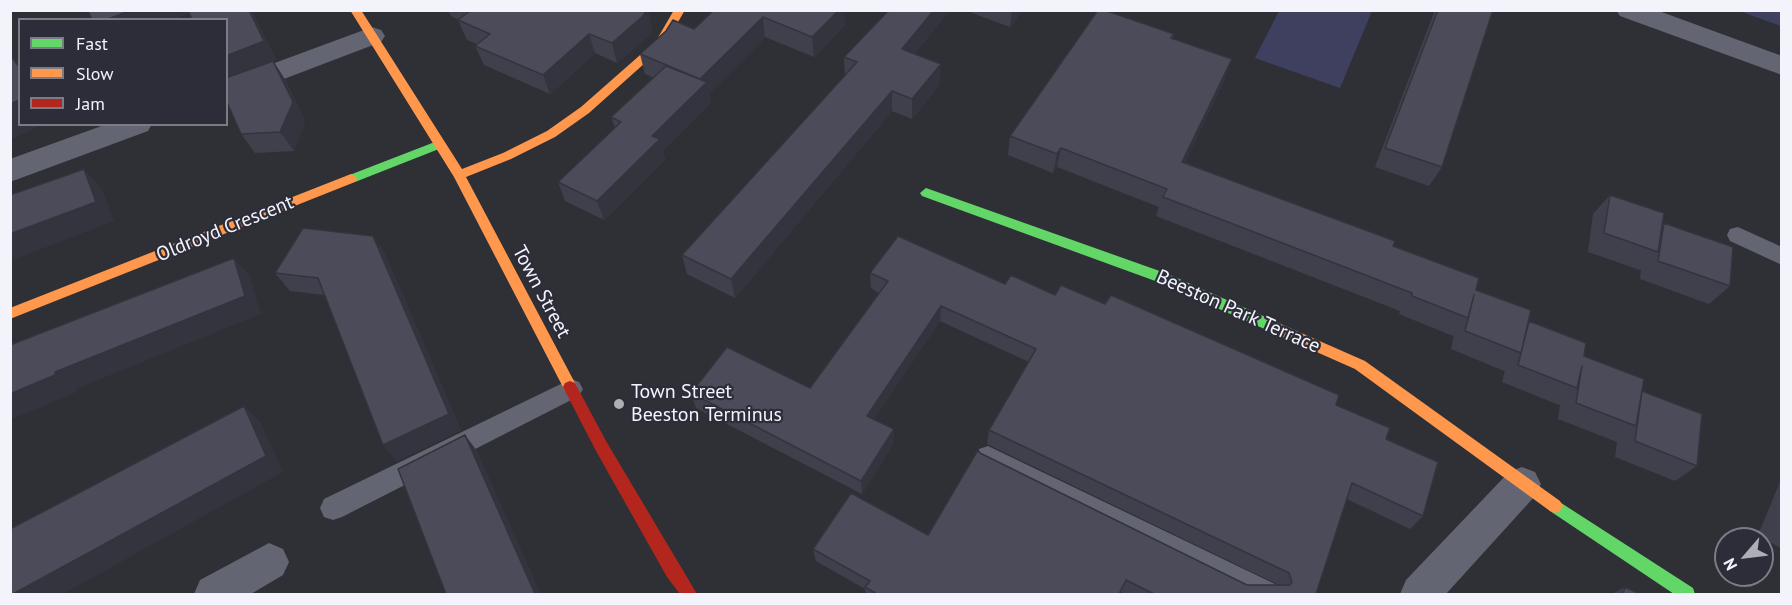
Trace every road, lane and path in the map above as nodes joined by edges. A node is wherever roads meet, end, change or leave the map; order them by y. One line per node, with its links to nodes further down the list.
1 (355, 10): 4 (street, Town Street)
2 (680, 10): 10 (street)
3 (1629, 10): 5 (street)
4 (372, 36): 6 (street); 8 (street, Town Street)
5 (1782, 66)
6 (228, 91)
7 (133, 126): 9 (street)
8 (440, 144): 10 (street, Town Street); 14 (street, Oldroyd Crescent)
9 (10, 171)
10 (459, 176): 15 (street, Town Street)
11 (926, 193): 17 (street, Beeston Park Terrace)
12 (1738, 235): 13 (lane)
13 (1782, 257)
14 (10, 314)
15 (571, 389): 18 (lane); 21 (street, Town Street)
16 (988, 457): 22 (lane)
17 (1522, 484): 23 (street); 24 (street, Beeston Park Terrace)
18 (333, 508)
19 (270, 562): 20 (street)
20 (214, 594)
21 (689, 594)
22 (1267, 594)
23 (1420, 594)
24 (1687, 594)

